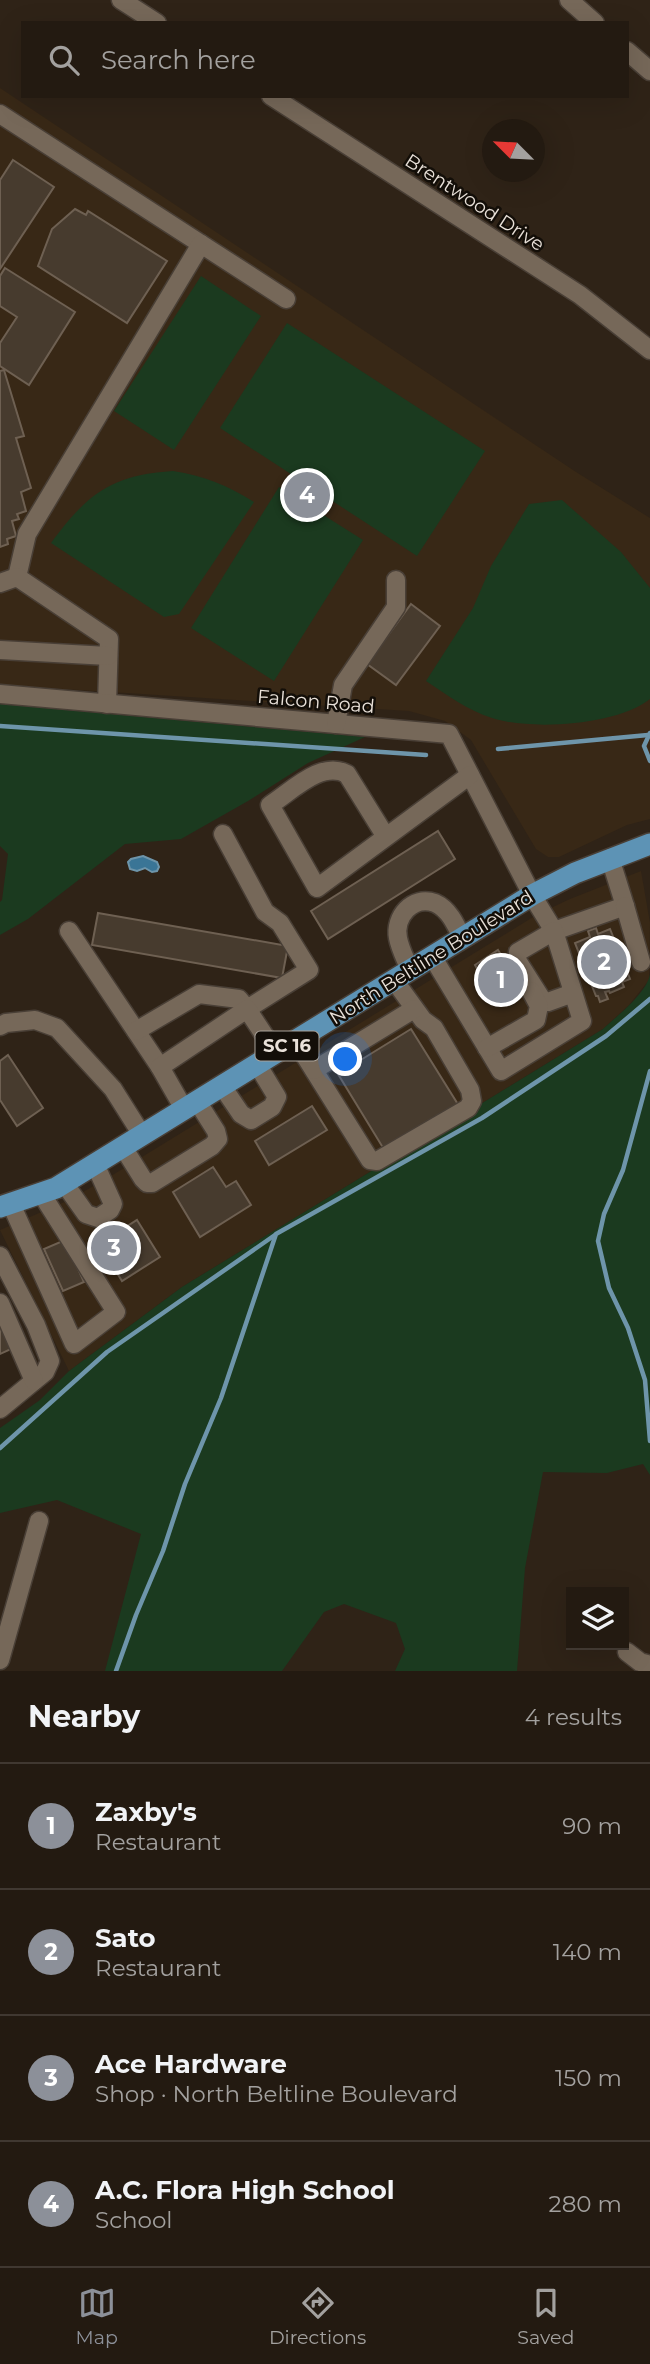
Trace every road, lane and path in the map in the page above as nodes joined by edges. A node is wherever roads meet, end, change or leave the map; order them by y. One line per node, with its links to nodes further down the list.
1 (121, 0): 3 (street)
2 (569, 0): 4 (street)
3 (154, 21)
4 (593, 21)
5 (629, 53): 6 (street)
6 (650, 71)
7 (274, 98): 11 (street, Brentwood Drive)
8 (0, 114): 9 (street)
9 (201, 244): 10 (street); 12 (street)
10 (286, 299)
11 (650, 350)
12 (8, 580): 15 (street)
13 (397, 580): 18 (street)
14 (0, 650): 15 (street)
15 (108, 656): 17 (street)
16 (0, 694): 17 (street, Falcon Road)
17 (107, 704): 18 (street, Falcon Road)
18 (336, 724): 19 (street, Falcon Road)
19 (470, 775): 21 (street); 24 (street, Falcon Road)
20 (223, 834): 34 (street)
21 (386, 837): 21 (street)
22 (650, 844): 23 (main road, North Beltline Boulevard / SC 16)
23 (610, 858): 24 (main road, North Beltline Boulevard / SC 16); 25 (street)
24 (532, 895): 27 (street, Falcon Road); 28 (main road, North Beltline Boulevard / SC 16)
25 (625, 906): 27 (street); 31 (street)
26 (69, 931): 37 (street)
27 (554, 931): 29 (street); 33 (street, Falcon Road)
28 (462, 938): 30 (main road, North Beltline Boulevard / SC 16); 32 (street)
29 (518, 952): 33 (street); 39 (street)
30 (432, 956): 32 (main road, North Beltline Boulevard / SC 16); 39 (street)
31 (641, 962)
32 (402, 975): 35 (street); 38 (main road, North Beltline Boulevard / SC 16)
33 (573, 993): 39 (street, Falcon Road)
34 (247, 1009): 37 (street); 40 (street); 41 (street)
35 (414, 1009): 42 (street); 42 (street)
36 (0, 1026): 45 (street)
37 (136, 1031): 41 (street)
38 (295, 1041): 40 (main road, North Beltline Boulevard / SC 16); 42 (street)
39 (487, 1048)
40 (267, 1058): 43 (main road, North Beltline Boulevard / SC 16); 43 (street)
41 (160, 1067): 44 (street)
42 (314, 1070)
43 (222, 1086): 44 (main road, North Beltline Boulevard / SC 16)
44 (191, 1105): 45 (main road, North Beltline Boulevard / SC 16); 46 (street)
45 (142, 1135): 46 (main road, North Beltline Boulevard / SC 16)
46 (123, 1147): 47 (main road, North Beltline Boulevard / SC 16)
47 (95, 1164): 48 (main road, North Beltline Boulevard / SC 16); 48 (street)
48 (64, 1182): 49 (main road, North Beltline Boulevard / SC 16)
49 (41, 1193): 50 (main road, North Beltline Boulevard / SC 16); 50 (street)
50 (5, 1205)
51 (0, 1256): 53 (street)
52 (0, 1303): 53 (street)
53 (34, 1381): 54 (street)
54 (2, 1401)
55 (39, 1521): 57 (street)
56 (627, 1652): 58 (street)
57 (0, 1660)
58 (650, 1665)

